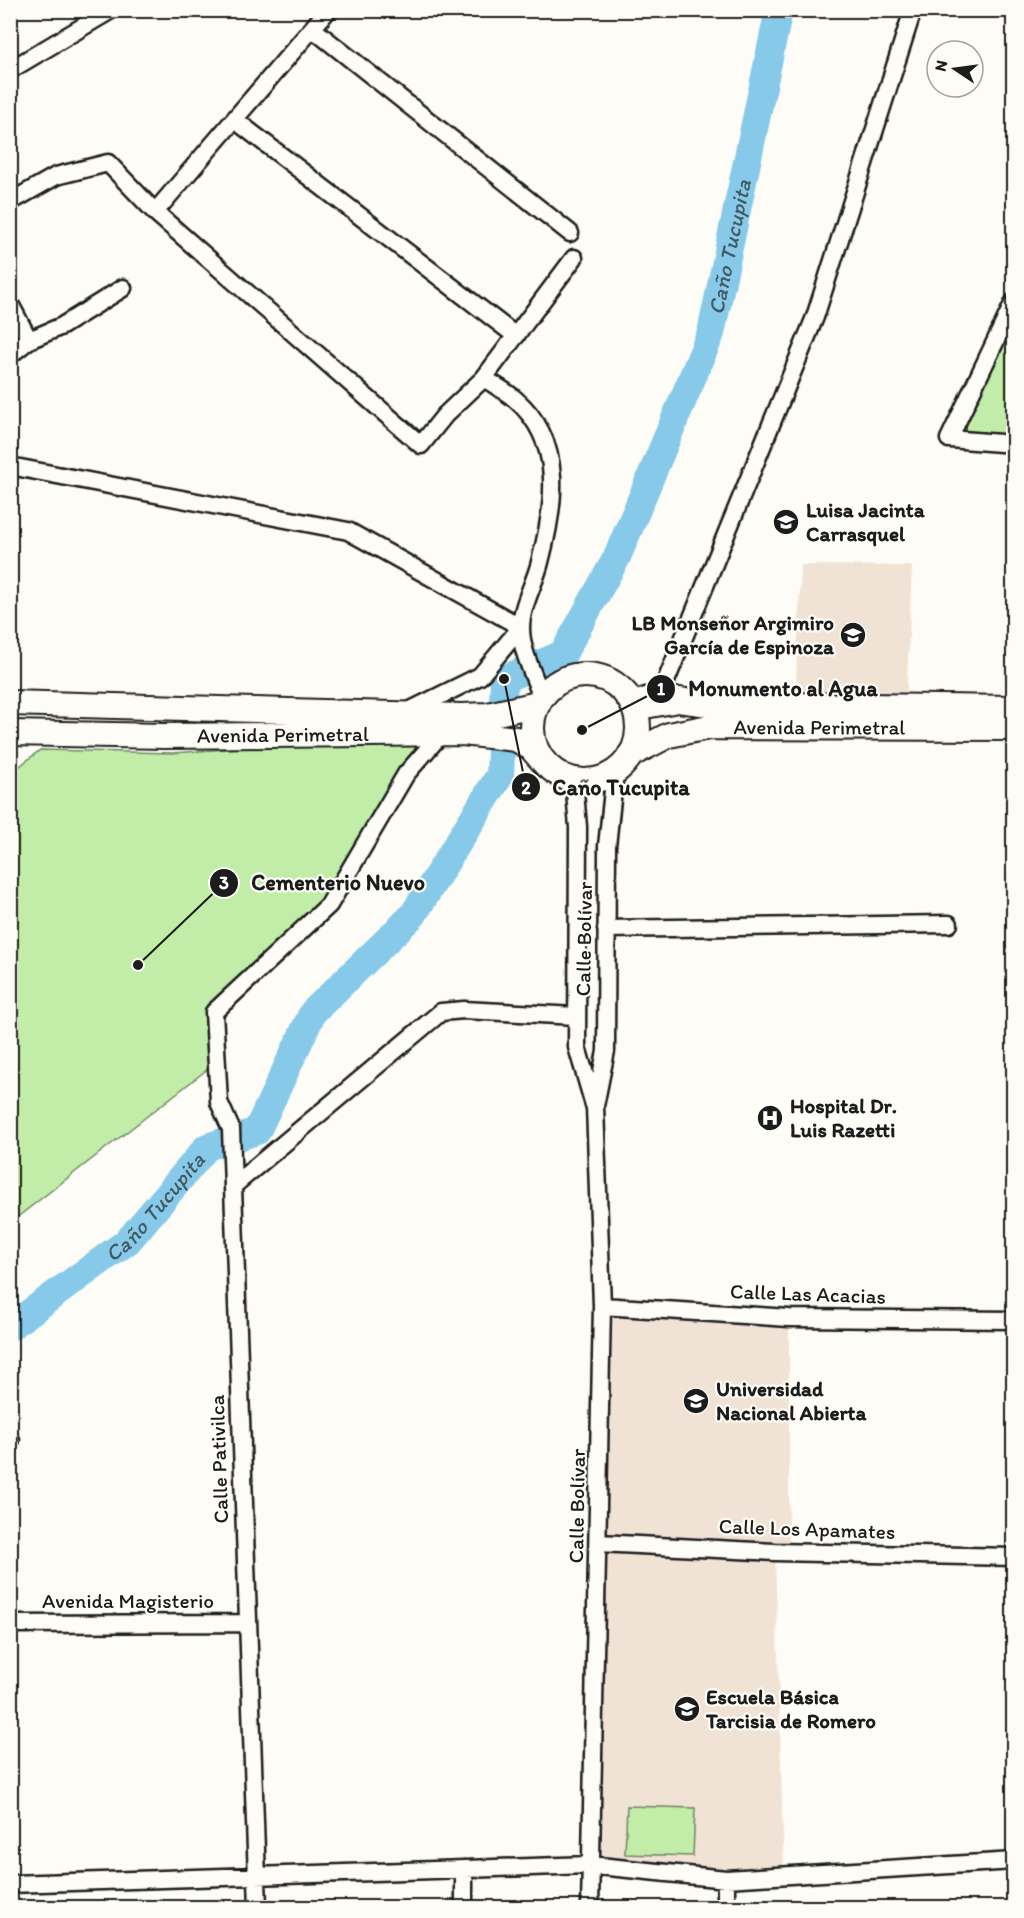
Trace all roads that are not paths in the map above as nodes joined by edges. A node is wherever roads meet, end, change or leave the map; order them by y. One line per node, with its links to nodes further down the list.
1 (111, 10): 5 (street)
2 (328, 10): 4 (street)
3 (913, 10): 23 (street)
4 (313, 29): 6 (street); 9 (street)
5 (10, 70)
6 (234, 120): 8 (street); 14 (street)
7 (10, 202): 8 (street)
8 (155, 212): 17 (street)
9 (570, 233)
10 (574, 258): 14 (street)
11 (123, 288): 15 (street)
12 (1014, 302): 18 (street)
13 (10, 303): 15 (street)
14 (516, 336): 17 (street)
15 (28, 340): 16 (street)
16 (10, 355)
17 (484, 378): 20 (street)
18 (1014, 444)
19 (10, 466): 20 (street)
20 (521, 627): 21 (street); 25 (street)
21 (540, 701): 23 (street); 27 (street, Avenida Perimetral); 31 (street)
22 (10, 703): 25 (street, Avenida Perimetral)
23 (632, 704): 24 (street, Avenida Perimetral); 30 (street)
24 (1014, 708)
25 (400, 715): 27 (street, Avenida Perimetral)
26 (1014, 728): 30 (street, Avenida Perimetral)
27 (493, 729): 29 (street, Avenida Perimetral); 31 (street, Avenida Perimetral)
28 (10, 733): 29 (street, Avenida Perimetral)
29 (442, 734): 36 (street, Calle Pativilca)
30 (623, 764): 31 (street); 33 (street, Calle Bolívar)
31 (555, 771): 34 (street, Calle Bolívar)
32 (949, 924): 33 (street)
33 (606, 929): 35 (street, Calle Bolívar)
34 (576, 1016): 35 (street, Calle Bolívar); 36 (street)
35 (595, 1106): 37 (street, Calle Bolívar)
36 (233, 1185): 41 (street, Calle Pativilca)
37 (602, 1306): 38 (street, Calle Las Acacias); 39 (street, Calle Bolívar)
38 (1014, 1320)
39 (599, 1543): 40 (street, Calle Los Apamates); 44 (street, Calle Bolívar)
40 (1014, 1557)
41 (246, 1623): 42 (street, Avenida Magisterio); 46 (street, Calle Pativilca)
42 (10, 1624)
43 (1014, 1861): 47 (street)
44 (589, 1865): 45 (street); 47 (street); 51 (street, Calle Bolívar)
45 (464, 1869): 46 (street); 50 (street)
46 (257, 1878): 48 (street); 49 (street, Calle Pativilca)
47 (726, 1879): 52 (street)
48 (10, 1884)
49 (258, 1908)
50 (464, 1908)
51 (590, 1908)
52 (726, 1908)

